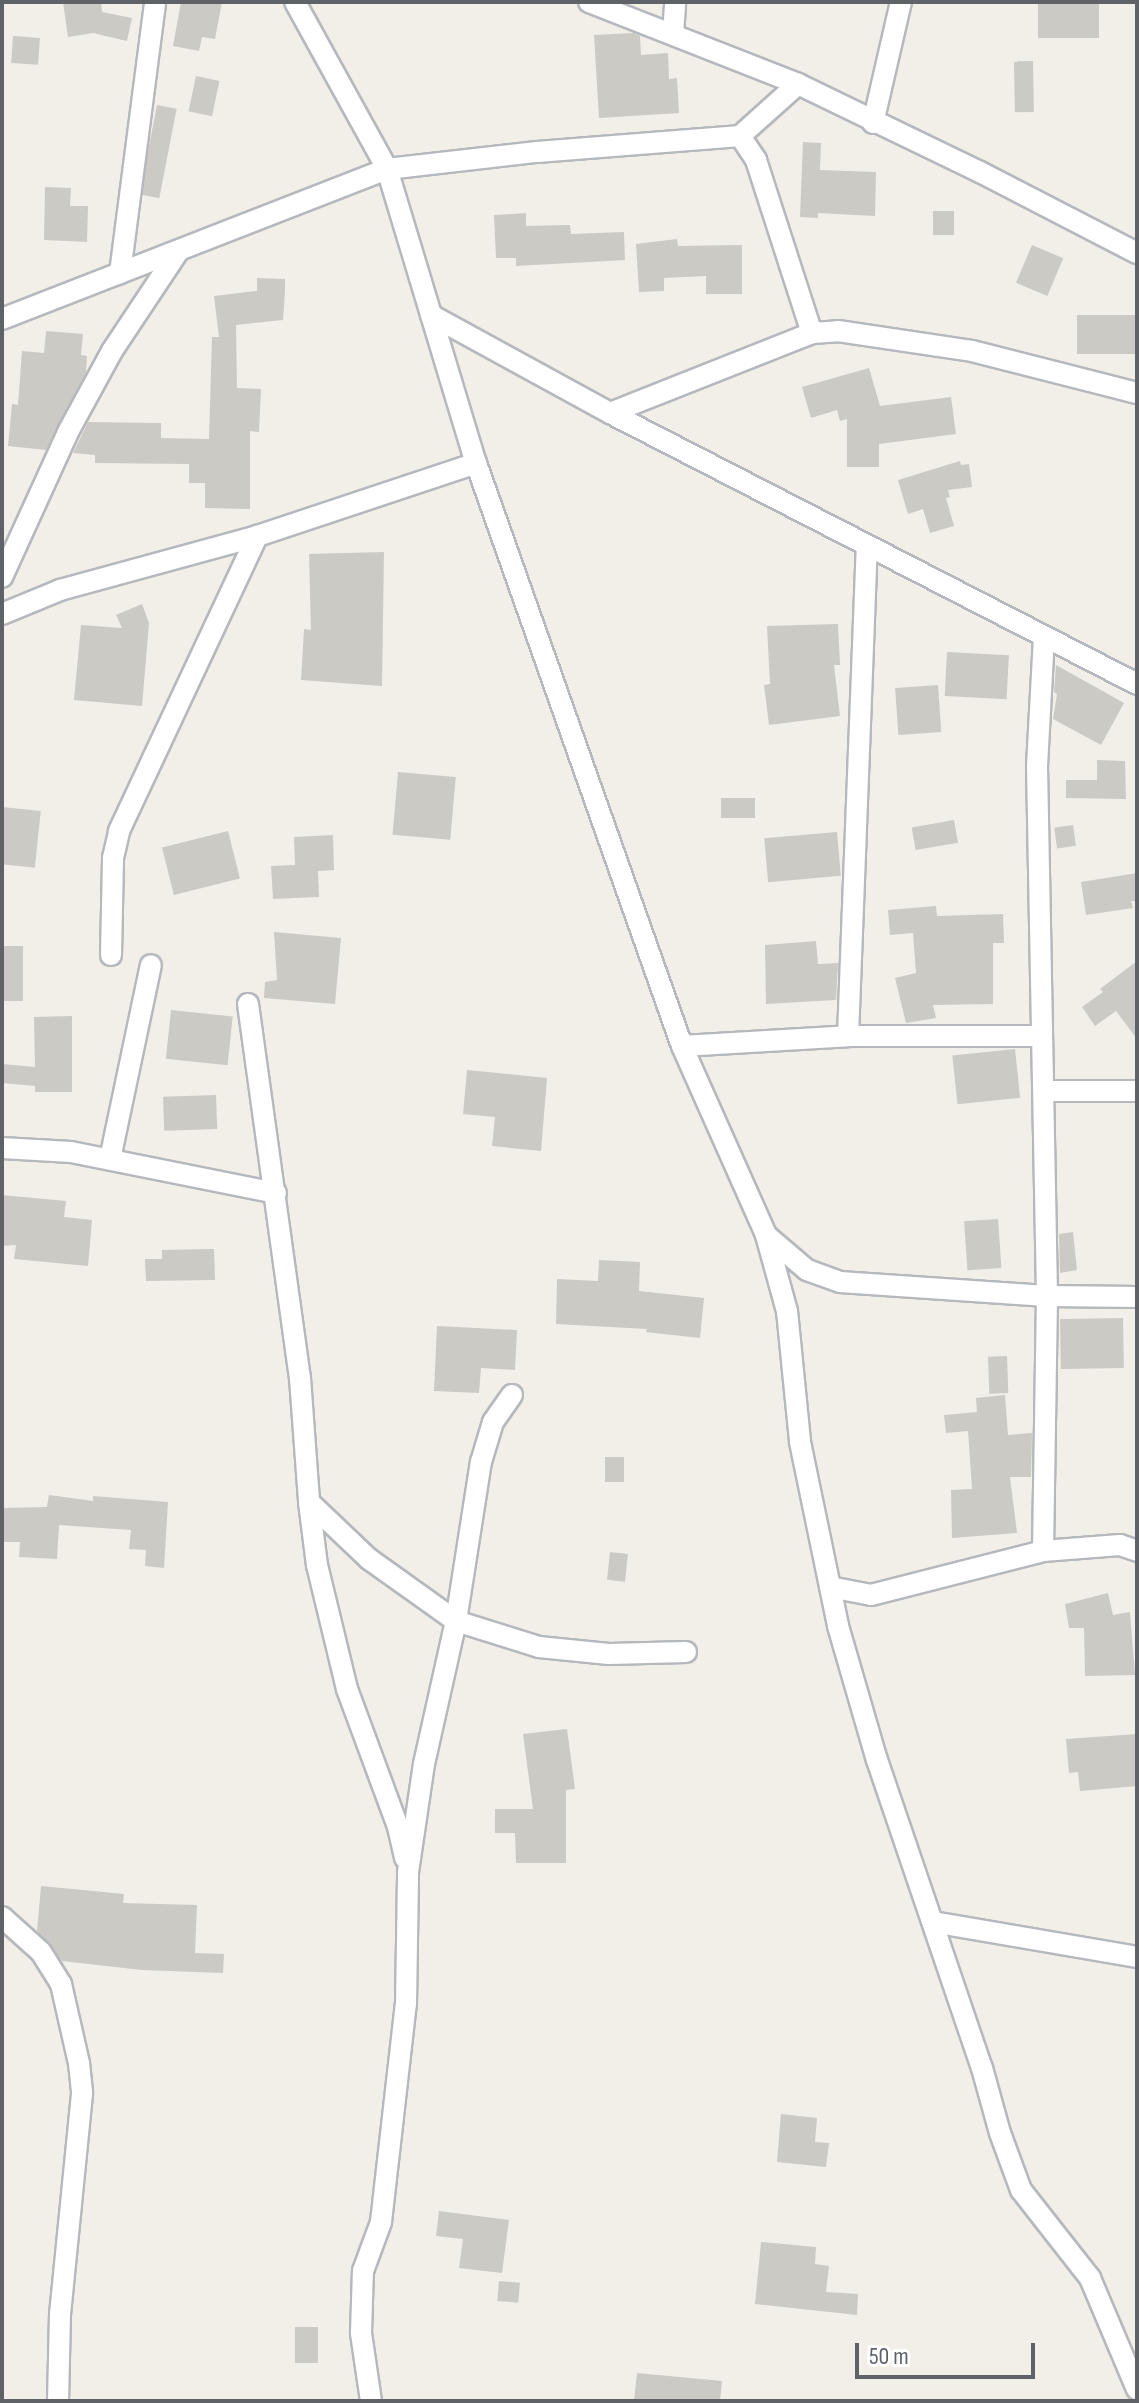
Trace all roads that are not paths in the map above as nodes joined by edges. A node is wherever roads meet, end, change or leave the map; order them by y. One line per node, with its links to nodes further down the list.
1 (155, 2): 13 (street)
2 (295, 2): 10 (street)
3 (589, 2): 6 (street)
4 (675, 2): 6 (street)
5 (901, 2): 8 (street)
6 (673, 34): 7 (street)
7 (798, 84): 8 (street); 9 (street)
8 (873, 123): 12 (street)
9 (740, 136): 10 (street); 16 (street)
10 (387, 169): 11 (street); 14 (street)
11 (179, 250): 13 (street); 22 (street)
12 (1137, 253)
13 (120, 273): 15 (street)
14 (431, 315): 18 (street); 19 (street)
15 (2, 319)
16 (812, 333): 17 (street); 18 (street)
17 (1137, 393)
18 (610, 413): 21 (street)
19 (476, 463): 20 (street); 31 (street)
20 (257, 536): 23 (street); 26 (street)
21 (867, 546): 24 (street); 29 (street)
22 (2, 577)
23 (2, 614)
24 (1044, 638): 25 (street); 30 (street)
25 (1137, 684)
26 (111, 955)
27 (151, 965): 35 (street)
28 (248, 1004): 36 (street)
29 (848, 1036): 30 (street); 31 (street)
30 (1042, 1036): 32 (street)
31 (682, 1046): 37 (street)
32 (1044, 1091): 33 (street); 38 (street)
33 (1137, 1091)
34 (2, 1148): 35 (street)
35 (110, 1159): 36 (street)
36 (276, 1193): 41 (street)
37 (766, 1235): 38 (street); 44 (street)
38 (1047, 1296): 39 (street); 42 (street)
39 (1137, 1297)
40 (512, 1395): 45 (street)
41 (309, 1502): 45 (street); 47 (street)
42 (1043, 1551): 43 (street); 44 (street)
43 (1137, 1551)
44 (830, 1587): 49 (street)
45 (456, 1621): 46 (street); 47 (street)
46 (686, 1652)
47 (408, 1872): 53 (street)
48 (2, 1917): 52 (street)
49 (933, 1922): 50 (street); 51 (street)
50 (1137, 1957)
51 (1137, 2389)
52 (58, 2401)
53 (371, 2401)

